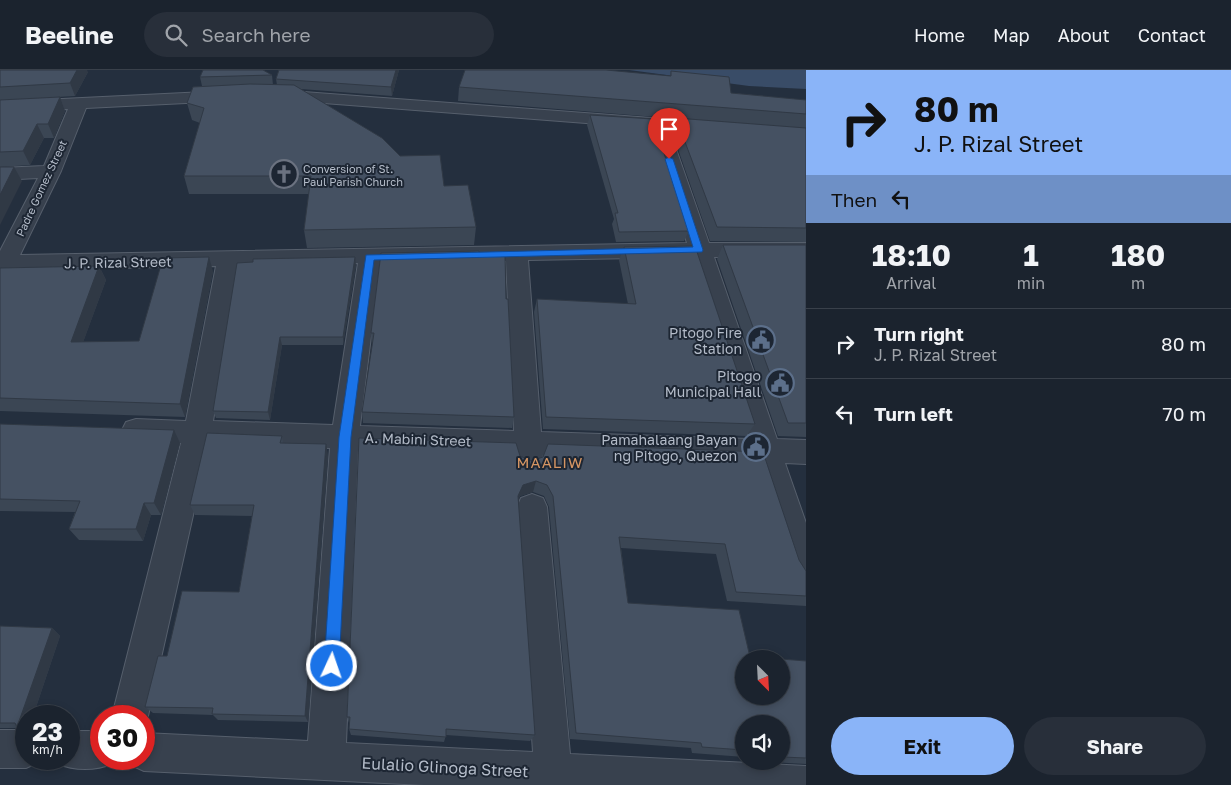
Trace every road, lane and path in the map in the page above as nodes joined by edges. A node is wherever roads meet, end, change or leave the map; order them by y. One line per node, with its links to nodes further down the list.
1 (261, 94): 5 (street)
2 (243, 95): 3 (street)
3 (80, 103): 4 (street); 7 (street, Padre Gomez Street)
4 (0, 107)
5 (658, 123): 6 (street); 9 (street)
6 (727, 129)
7 (51, 171): 8 (street); 14 (street, Padre Gomez Street)
8 (0, 174)
9 (699, 250): 10 (street, J. P. Rizal Street); 11 (street, J. P. Rizal Street); 18 (street)
10 (806, 250)
11 (517, 254): 12 (street, J. P. Rizal Street); 19 (street)
12 (370, 257): 13 (street, J. P. Rizal Street); 17 (street)
13 (228, 260): 14 (street, J. P. Rizal Street); 16 (street)
14 (2, 266)
15 (109, 429): 16 (street, A. Mabini Street)
16 (198, 432): 17 (street, A. Mabini Street); 23 (street)
17 (345, 437): 19 (street, A. Mabini Street); 27 (street)
18 (766, 449): 19 (street, A. Mabini Street); 20 (street, A. Mabini Street); 22 (street)
19 (528, 452)
20 (806, 452)
21 (532, 507): 28 (street)
22 (806, 569)
23 (133, 705)
24 (0, 749): 25 (street)
25 (15, 749)
26 (155, 753): 27 (street, Eulalio Glinoga Street)
27 (326, 761): 28 (street, Eulalio Glinoga Street)
28 (553, 772): 29 (street, Eulalio Glinoga Street)
29 (806, 785)

